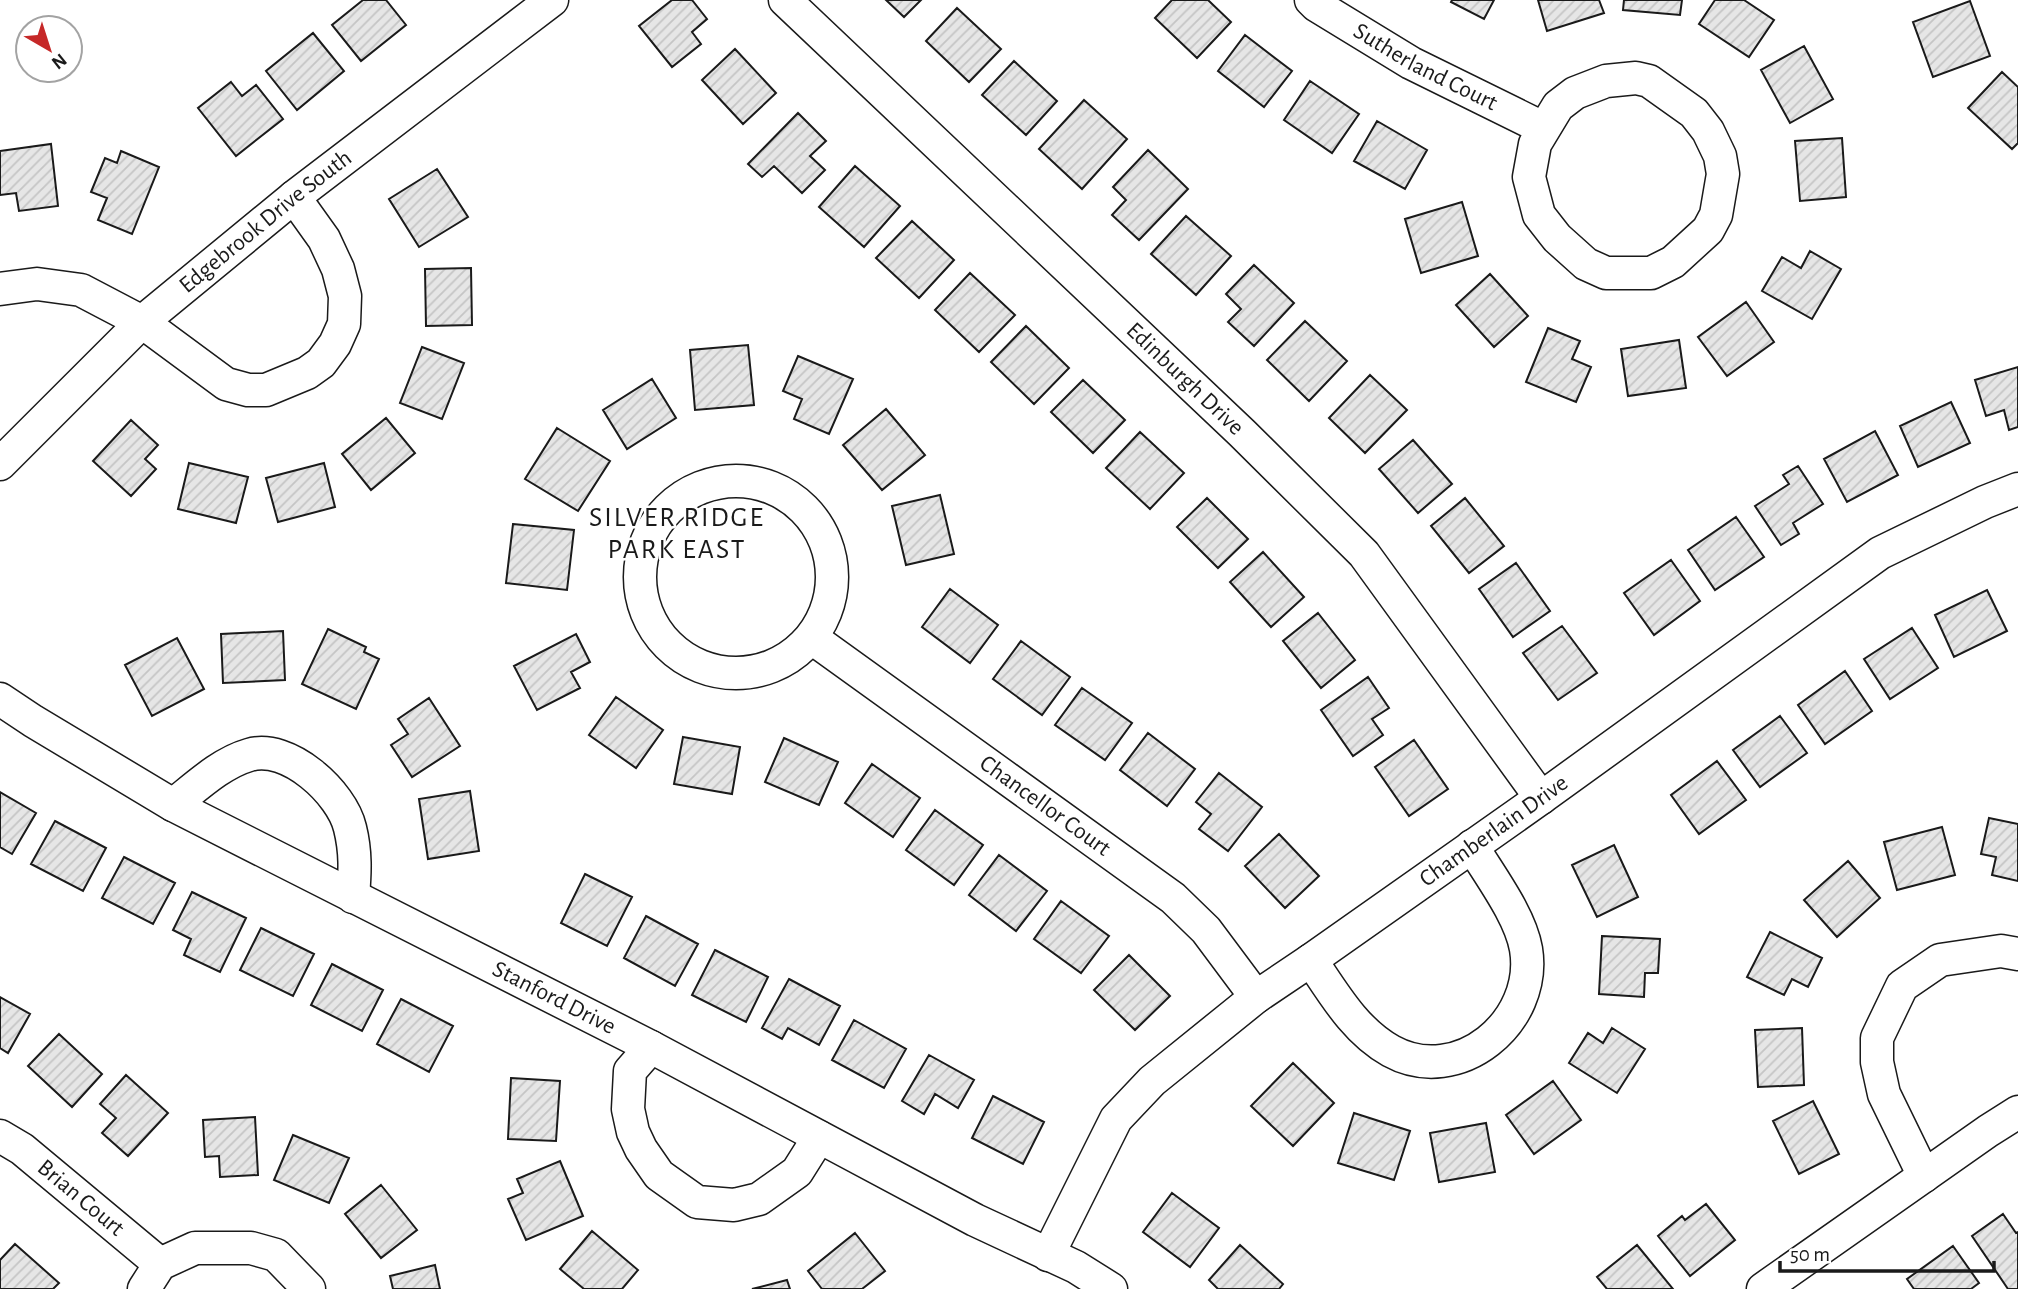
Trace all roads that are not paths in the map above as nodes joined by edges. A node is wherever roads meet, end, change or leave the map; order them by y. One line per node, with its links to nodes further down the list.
1 (552, 0): 5 (street, Edgebrook Drive South)
2 (785, 0): 12 (street, Edinburgh Drive)
3 (1311, 0): 4 (street, Sutherland Court)
4 (1543, 128): 4 (street)
5 (294, 197): 7 (street, Edgebrook Drive South); 7 (street)
6 (0, 289): 7 (street)
7 (142, 322): 8 (street, Edgebrook Drive South)
8 (0, 464)
9 (2018, 489): 12 (street, Chamberlain Drive)
10 (812, 638): 10 (street); 18 (street, Chancellor Court)
11 (0, 699): 13 (street, Stanford Drive)
12 (1541, 798): 14 (street, Chamberlain Drive)
13 (173, 805): 15 (street, Stanford Drive); 15 (street)
14 (1472, 846): 17 (street, Chamberlain Drive); 17 (street)
15 (353, 897): 19 (street, Stanford Drive)
16 (2018, 954): 23 (street)
17 (1311, 960): 18 (street, Chamberlain Drive)
18 (1256, 997): 24 (street, Chamberlain Drive)
19 (651, 1047): 22 (street, Stanford Drive); 22 (street)
20 (2018, 1112): 23 (street)
21 (0, 1136): 25 (street, Brian Court)
22 (818, 1137): 24 (street, Stanford Drive)
23 (1924, 1176): 28 (street)
24 (1048, 1255): 27 (street, Stanford Drive)
25 (152, 1276): 26 (street, Brian Court)
26 (309, 1289)
27 (1111, 1289)
28 (1763, 1289)

